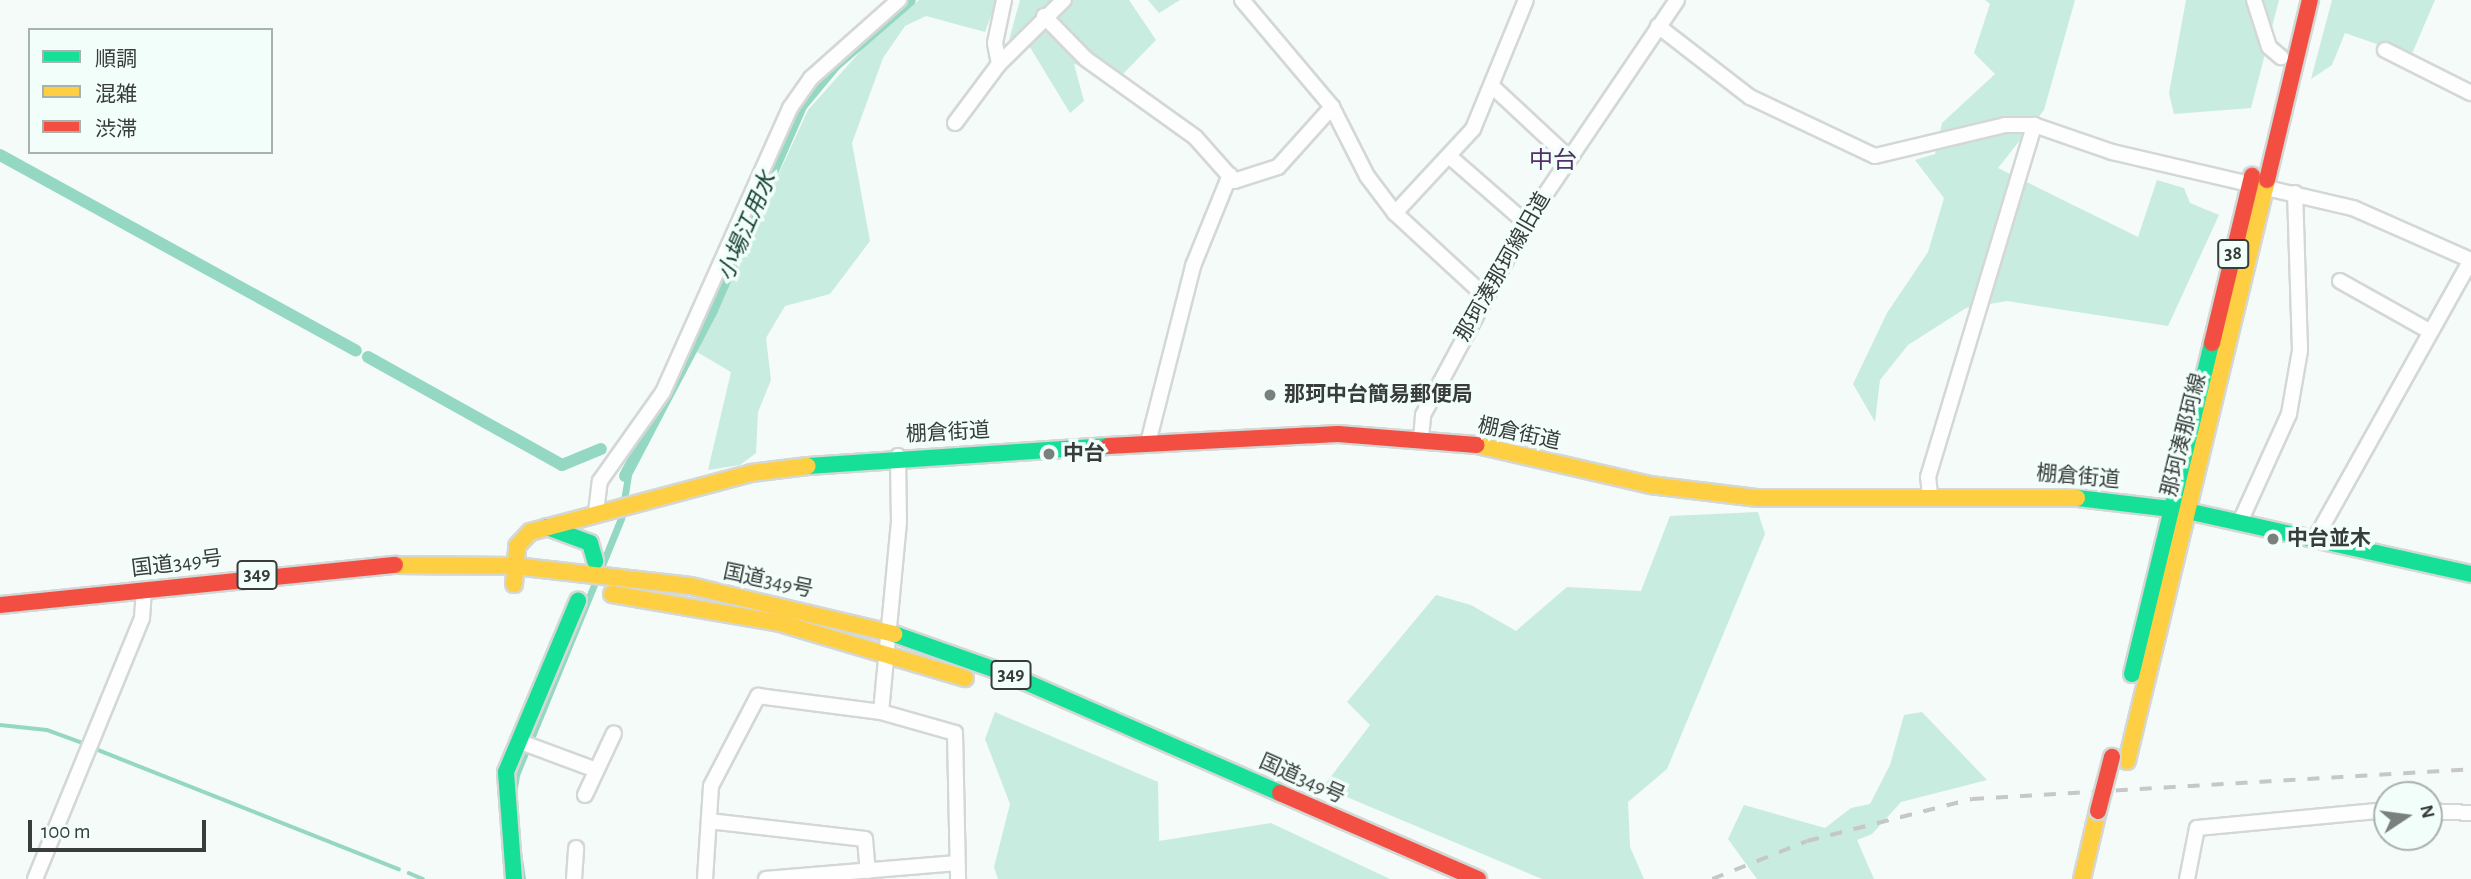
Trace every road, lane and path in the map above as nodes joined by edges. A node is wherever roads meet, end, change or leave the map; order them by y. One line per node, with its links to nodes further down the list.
1 (899, 0): 36 (street)
2 (1004, 0): 14 (street)
3 (1064, 0): 10 (street)
4 (1242, 0): 17 (street)
5 (1526, 0): 15 (street)
6 (1677, 0): 11 (street, 那珂湊那珂線旧道)
7 (2255, 0): 13 (street)
8 (2295, 0): 13 (main road, 那珂湊那珂線 / 38)
9 (2310, 0): 23 (main road, 那珂湊那珂線 / 38)
10 (1044, 16): 14 (street); 22 (street)
11 (1658, 26): 19 (street); 21 (street, 那珂湊那珂線旧道)
12 (2385, 50): 16 (street)
13 (2281, 57): 23 (main road, 那珂湊那珂線 / 38)
14 (999, 64): 18 (street)
15 (1493, 88): 20 (street); 21 (street)
16 (2471, 93)
17 (1332, 107): 22 (street); 25 (street)
18 (955, 123)
19 (2035, 125): 23 (street); 33 (street)
20 (1449, 156): 25 (street); 26 (street)
21 (1567, 156): 26 (street, 那珂湊那珂線旧道)
22 (1230, 176): 31 (street)
23 (2257, 185): 24 (street); 34 (main road, 那珂湊那珂線 / 38); 35 (main road, 那珂湊那珂線 / 38)
24 (2295, 193): 29 (street); 37 (street)
25 (1395, 213): 28 (street)
26 (1526, 223): 28 (street, 那珂湊那珂線旧道)
27 (2340, 281): 29 (street)
28 (1484, 295): 30 (street, 那珂湊那珂線旧道)
29 (2429, 331): 39 (street)
30 (1421, 439): 31 (main road, 棚倉街道); 33 (main road, 棚倉街道)
31 (1147, 443): 32 (main road, 棚倉街道)
32 (898, 456): 36 (main road, 棚倉街道); 48 (street)
33 (1930, 495): 34 (main road, 棚倉街道)
34 (2170, 508): 35 (main road, 棚倉街道); 53 (main road, 那珂湊那珂線 / 38)
35 (2187, 511): 37 (main road, 棚倉街道); 53 (main road, 那珂湊那珂線 / 38)
36 (596, 512): 38 (main road, 棚倉街道)
37 (2240, 522): 39 (main road, 棚倉街道)
38 (547, 527): 40 (main road); 41 (main road, 棚倉街道)
39 (2315, 539): 42 (main road, 棚倉街道)
40 (595, 561)
41 (514, 566): 43 (main road, 棚倉街道); 44 (main road, 国道349号 / 349); 48 (main road, 国道349号 / 349)
42 (2471, 573)
43 (514, 584): 44 (main road, 国道349号 / 349); 49 (main road, 国道349号 / 349)
44 (145, 597): 46 (main road, 国道349号 / 349); 47 (main road, 国道349号 / 349); 66 (street)
45 (579, 601): 52 (main road)
46 (0, 605)
47 (0, 619)
48 (889, 632): 49 (street); 73 (main road, 国道349号 / 349)
49 (887, 653): 50 (street); 72 (main road, 国道349号 / 349)
50 (881, 712): 60 (street); 62 (street)
51 (614, 733): 54 (street)
52 (525, 744): 54 (street); 67 (main road)
53 (2119, 759): 58 (main road, 那珂湊那珂線 / 38)
54 (596, 770): 55 (street)
55 (585, 795)
56 (2373, 811): 76 (street)
57 (2443, 812): 59 (street)
58 (2106, 813): 74 (main road, 那珂湊那珂線 / 38); 75 (main road, 那珂湊那珂線 / 38)
59 (2471, 813)
60 (709, 821): 63 (street); 69 (street)
61 (576, 848): 68 (street)
62 (956, 863): 64 (street); 71 (street)
63 (868, 871): 64 (street); 65 (street)
64 (913, 873)
65 (810, 877): 70 (street)
66 (35, 879)
67 (514, 879)
68 (574, 879)
69 (705, 879)
70 (766, 879)
71 (958, 879)
72 (1439, 879)
73 (1478, 879)
74 (2081, 879)
75 (2097, 879)
76 (2187, 879)

